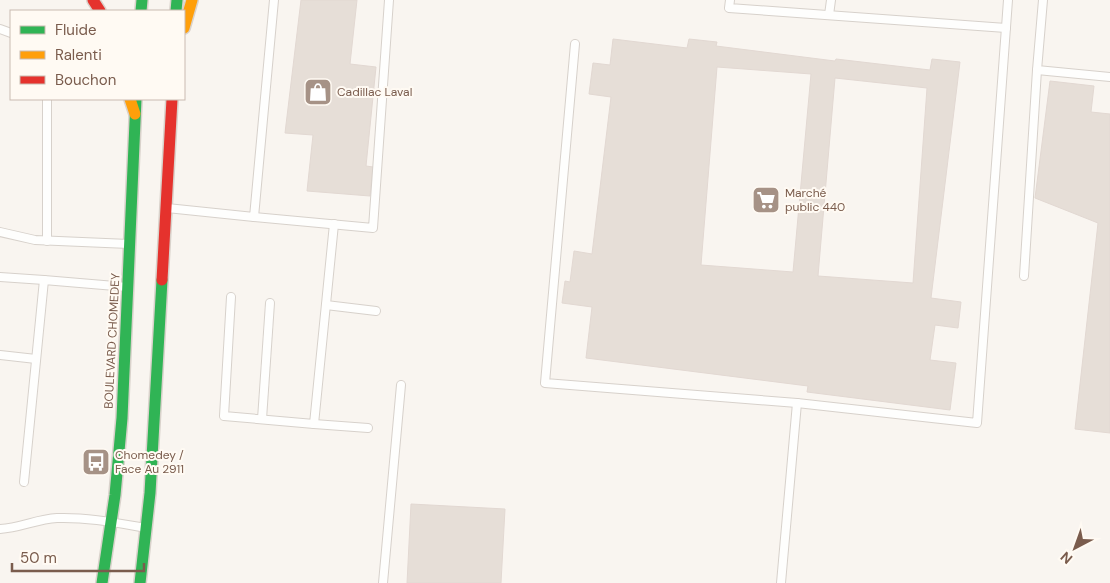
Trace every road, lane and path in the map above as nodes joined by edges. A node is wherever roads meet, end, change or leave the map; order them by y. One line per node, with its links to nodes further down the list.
1 (192, 0): 9 (street)
2 (274, 0): 20 (lane)
3 (389, 0): 21 (lane)
4 (730, 0): 8 (lane)
5 (830, 0): 8 (lane)
6 (1008, 0): 10 (lane)
7 (1042, 0): 12 (lane)
8 (829, 15): 10 (lane)
9 (185, 24)
10 (1006, 28): 36 (lane)
11 (575, 44): 36 (lane)
12 (1037, 70): 13 (lane); 25 (lane)
13 (1110, 77)
14 (47, 100): 23 (lane)
15 (130, 100): 18 (street)
16 (136, 100): 18 (street, BOULEVARD CHOMEDEY)
17 (172, 100): 19 (street)
18 (135, 114): 24 (street, BOULEVARD CHOMEDEY)
19 (166, 207): 20 (lane); 42 (street)
20 (254, 217): 21 (lane)
21 (334, 224): 31 (lane)
22 (0, 232): 23 (lane)
23 (46, 241): 24 (lane)
24 (129, 244): 28 (street, BOULEVARD CHOMEDEY)
25 (1024, 276)
26 (0, 277): 27 (lane)
27 (44, 280): 28 (lane); 34 (lane)
28 (128, 287): 41 (street, BOULEVARD CHOMEDEY)
29 (231, 297): 37 (lane)
30 (270, 304): 37 (lane)
31 (326, 305): 32 (lane); 38 (lane)
32 (376, 311)
33 (0, 355): 34 (lane)
34 (36, 359): 40 (lane)
35 (401, 385): 46 (lane)
36 (797, 403): 47 (lane)
37 (262, 419): 38 (lane)
38 (314, 424): 39 (lane)
39 (368, 428)
40 (24, 482)
41 (111, 523): 42 (lane); 43 (lane); 44 (street, BOULEVARD CHOMEDEY)
42 (147, 528): 45 (street)
43 (0, 529)
44 (102, 583)
45 (140, 583)
46 (383, 583)
47 (781, 583)

